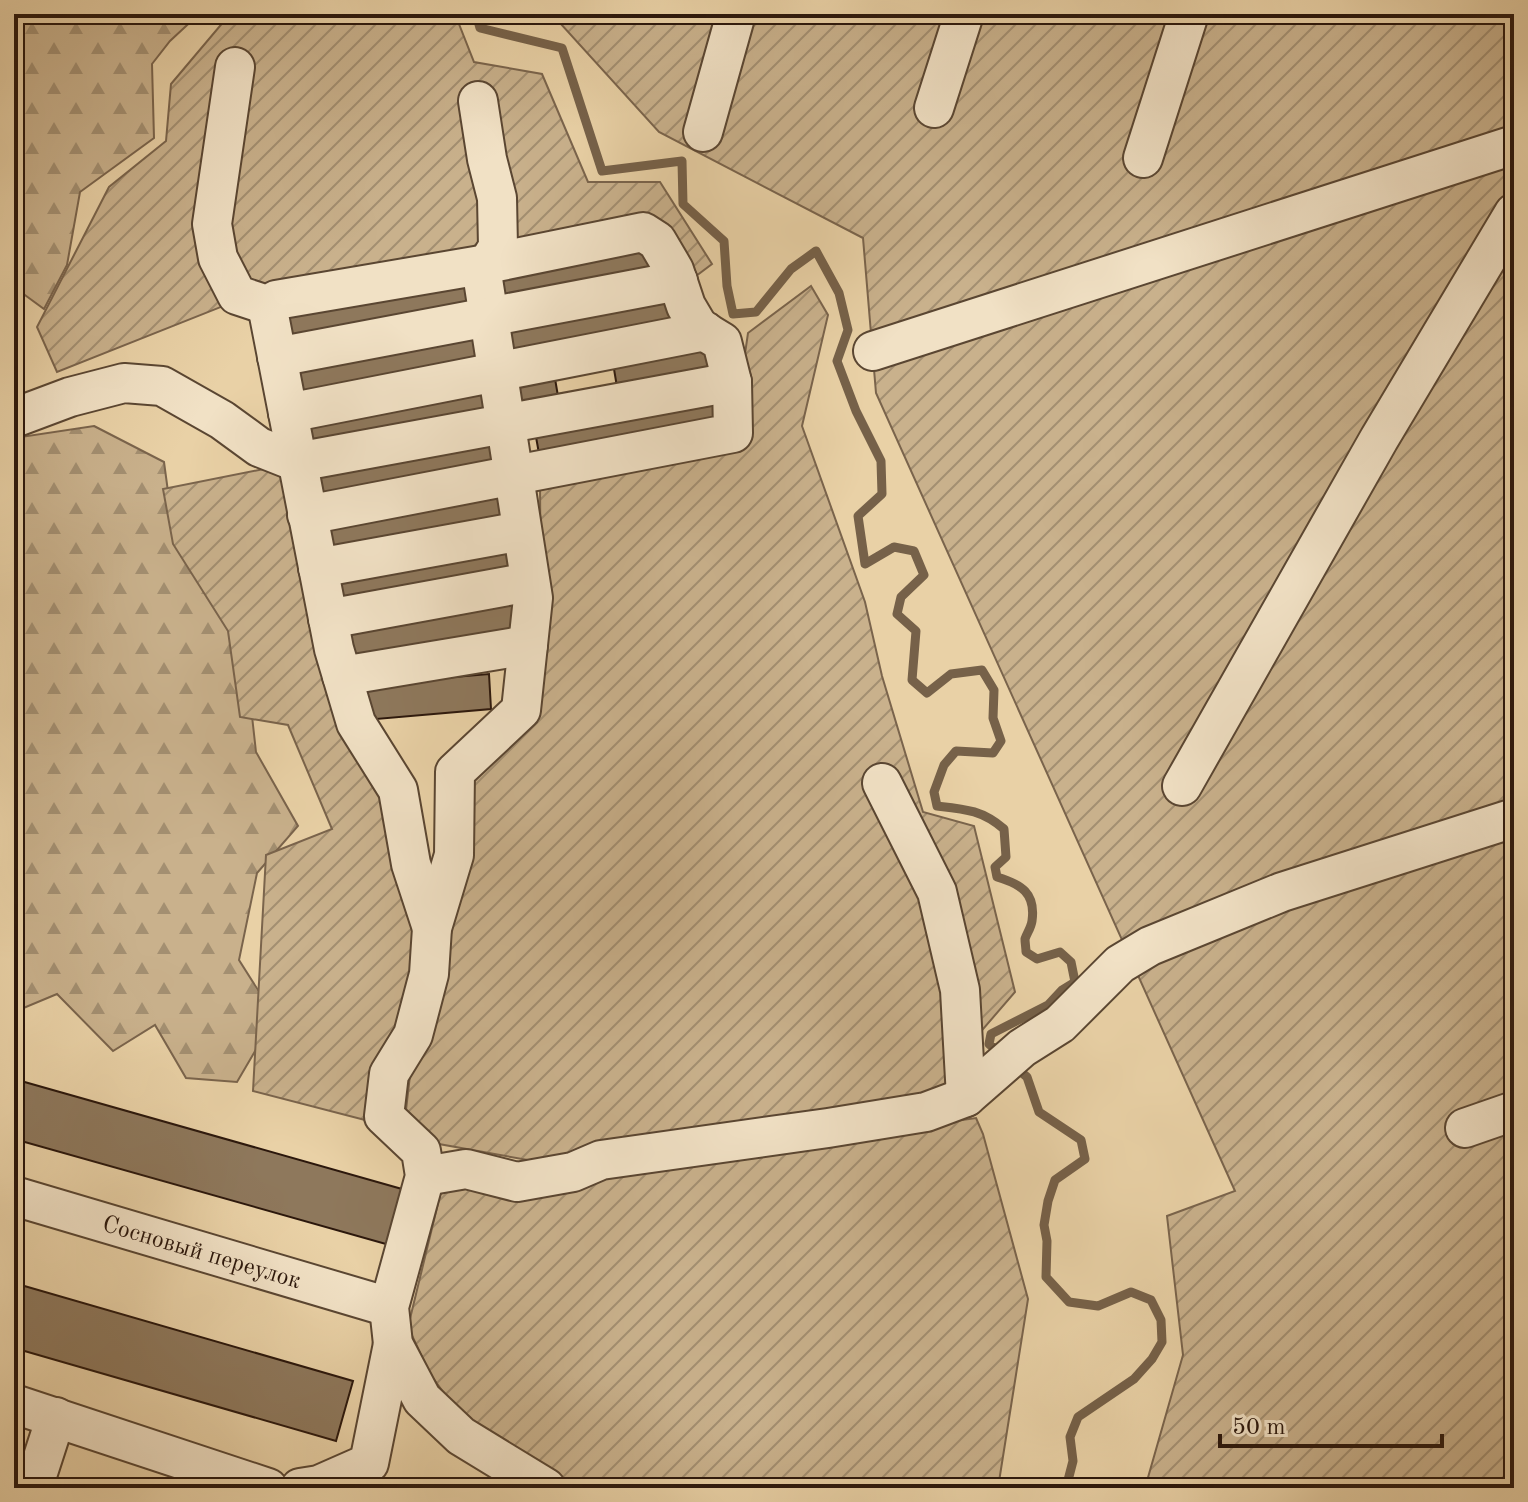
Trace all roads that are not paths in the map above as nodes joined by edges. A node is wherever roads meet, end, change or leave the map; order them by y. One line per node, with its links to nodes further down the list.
1 (736, 14): 7 (street)
2 (964, 14): 6 (street)
3 (1189, 14): 9 (street)
4 (235, 67): 13 (street)
5 (478, 101): 11 (street)
6 (934, 108)
7 (703, 132)
8 (1514, 145): 16 (street)
9 (1143, 158)
10 (1514, 213): 33 (street)
11 (487, 264): 12 (street); 13 (street); 14 (street)
12 (678, 281): 14 (street); 15 (street)
13 (267, 305): 17 (street)
14 (489, 317): 17 (street); 18 (street)
15 (705, 331): 18 (street); 19 (street)
16 (873, 351)
17 (277, 357): 20 (street)
18 (498, 371): 20 (street); 22 (street)
19 (732, 382): 22 (street); 24 (street)
20 (288, 413): 23 (street)
21 (14, 418): 23 (street)
22 (506, 424): 23 (street); 24 (street)
23 (297, 462): 25 (street)
24 (514, 475): 25 (street); 26 (street)
25 (307, 515): 27 (street)
26 (522, 531): 27 (street); 28 (street)
27 (318, 568): 29 (street)
28 (530, 582): 29 (street); 30 (street)
29 (328, 619): 31 (street)
30 (528, 645): 31 (street); 35 (street)
31 (342, 676): 35 (street)
32 (882, 783): 36 (street)
33 (1182, 786)
34 (1514, 818): 36 (street)
35 (432, 928): 39 (street)
36 (966, 1097): 39 (street)
37 (1514, 1111): 38 (street)
38 (1465, 1128)
39 (425, 1176): 41 (street)
40 (14, 1196): 41 (street, Сосновый переулок)
41 (391, 1326): 46 (street); 47 (street)
42 (14, 1404): 43 (street)
43 (56, 1417): 44 (street); 45 (street)
44 (33, 1488)
45 (268, 1488)
46 (300, 1488)
47 (546, 1488)

